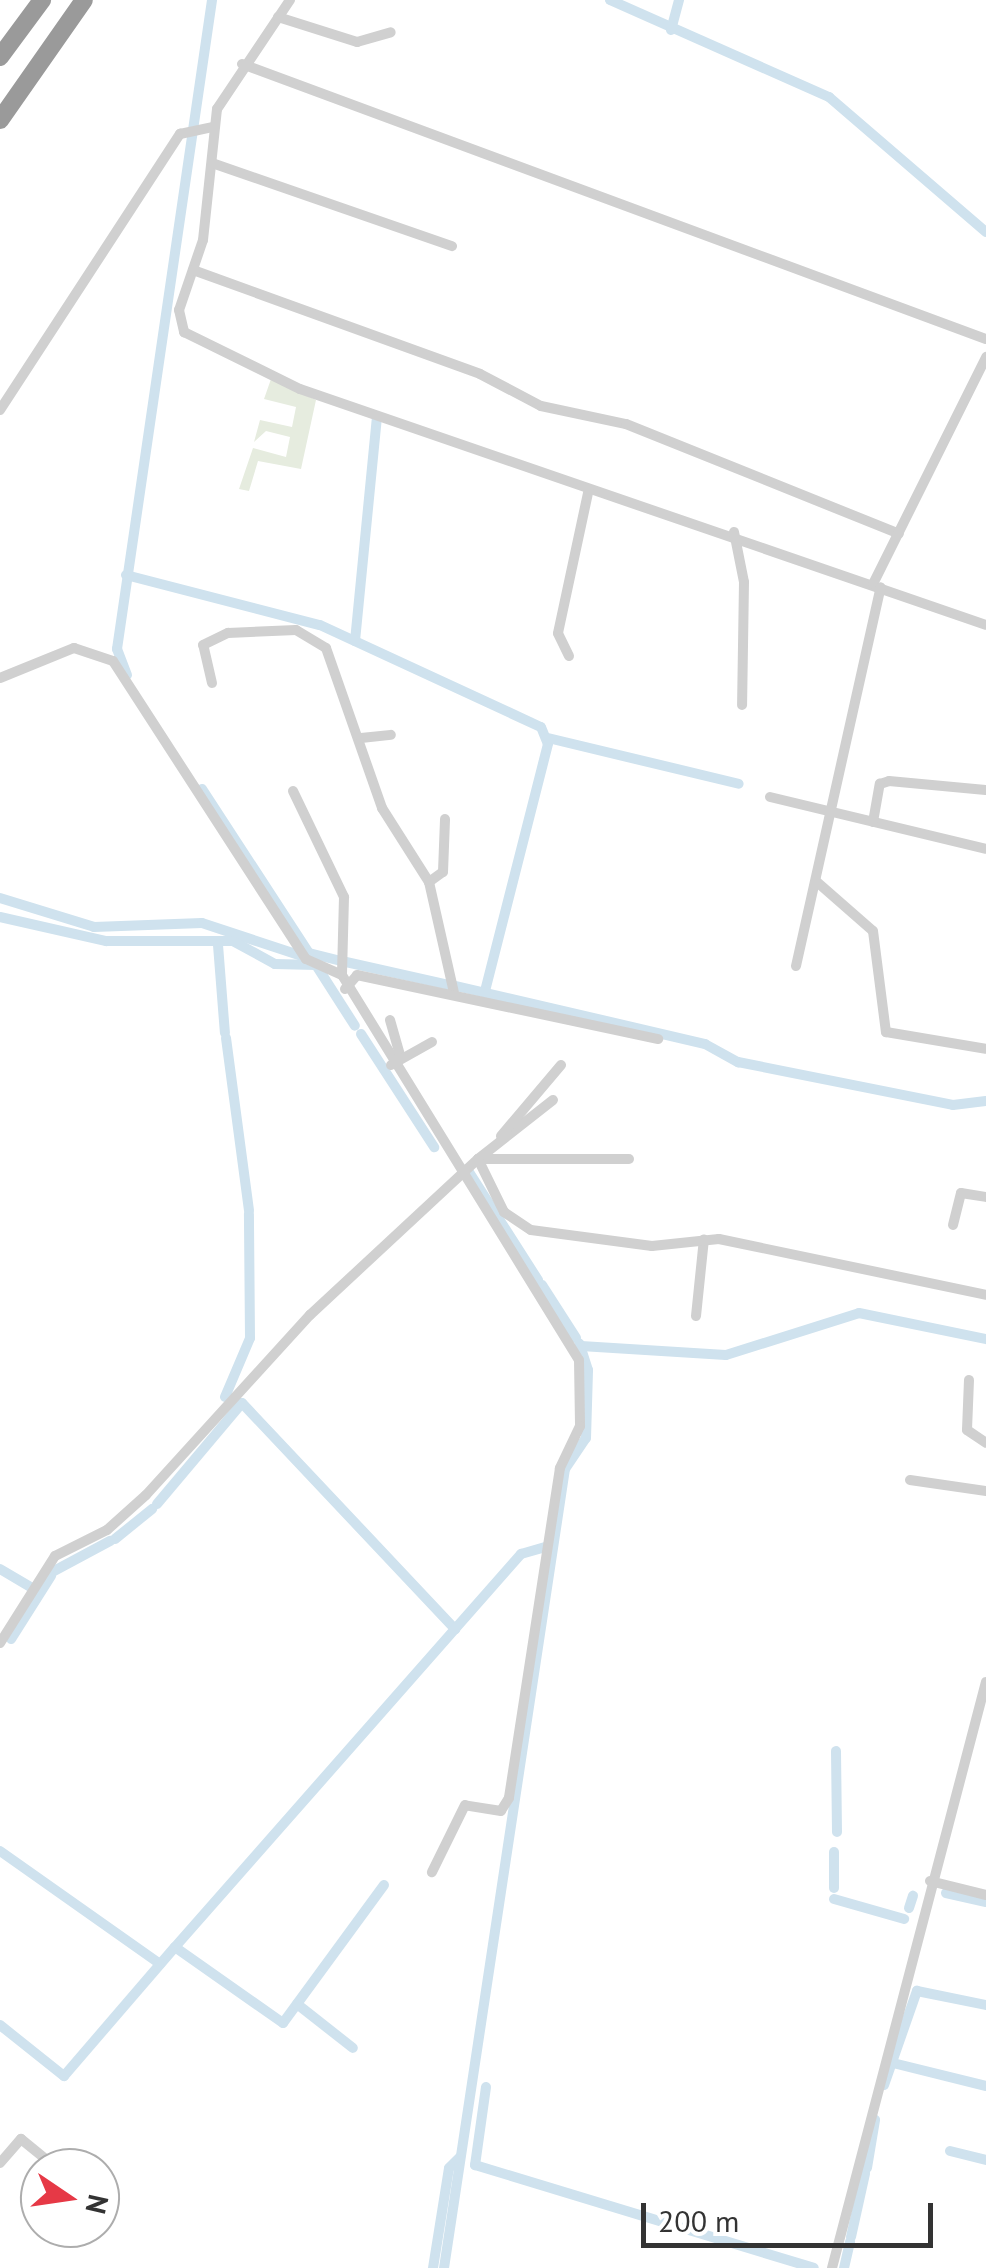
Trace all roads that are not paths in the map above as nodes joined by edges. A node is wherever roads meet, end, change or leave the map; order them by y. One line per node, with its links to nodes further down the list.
1 (42, 0): 6 (highway)
2 (84, 0): 8 (highway)
3 (290, 0): 4 (street)
4 (278, 16): 5 (street); 7 (street)
5 (391, 32)
6 (0, 57)
7 (242, 64): 9 (street); 13 (street)
8 (0, 120)
9 (213, 127): 10 (street); 15 (street)
10 (212, 163): 11 (street); 12 (street)
11 (452, 246)
12 (193, 270): 16 (street); 18 (street)
13 (986, 339)
14 (986, 357): 18 (street)
15 (0, 410)
16 (589, 490): 17 (street); 21 (street)
17 (734, 532): 19 (street); 24 (street)
18 (899, 534): 19 (street)
19 (877, 586): 20 (street); 30 (street)
20 (986, 625)
21 (569, 656)
22 (0, 678): 37 (street)
23 (212, 684): 26 (street)
24 (742, 705)
25 (391, 734): 26 (street)
26 (361, 738): 34 (street)
27 (986, 790): 32 (street)
28 (292, 792): 37 (street)
29 (770, 797): 30 (street)
30 (833, 813): 32 (street); 35 (street)
31 (445, 819): 34 (street)
32 (873, 822): 33 (street)
33 (986, 849)
34 (429, 882): 39 (street)
35 (816, 882): 36 (street); 43 (street)
36 (796, 966)
37 (342, 975): 38 (street)
38 (344, 990): 39 (street); 44 (street)
39 (454, 993): 41 (street)
40 (390, 1020): 44 (street)
41 (658, 1039)
42 (432, 1042): 44 (street)
43 (986, 1049)
44 (396, 1061): 50 (street)
45 (560, 1065): 47 (street)
46 (553, 1100): 47 (street)
47 (495, 1146): 48 (street)
48 (478, 1159): 49 (street); 50 (street); 53 (street)
49 (629, 1159)
50 (457, 1170): 60 (street); 62 (street)
51 (986, 1197): 52 (street)
52 (953, 1225)
53 (704, 1240): 54 (street); 55 (street)
54 (986, 1295)
55 (696, 1316)
56 (969, 1380): 57 (street)
57 (986, 1443)
58 (910, 1480): 59 (street)
59 (986, 1491)
60 (0, 1642)
61 (986, 1682): 63 (street)
62 (432, 1872)
63 (930, 1882): 64 (street); 67 (street)
64 (986, 1895)
65 (31, 2148): 66 (street)
66 (0, 2163)
67 (832, 2268)

